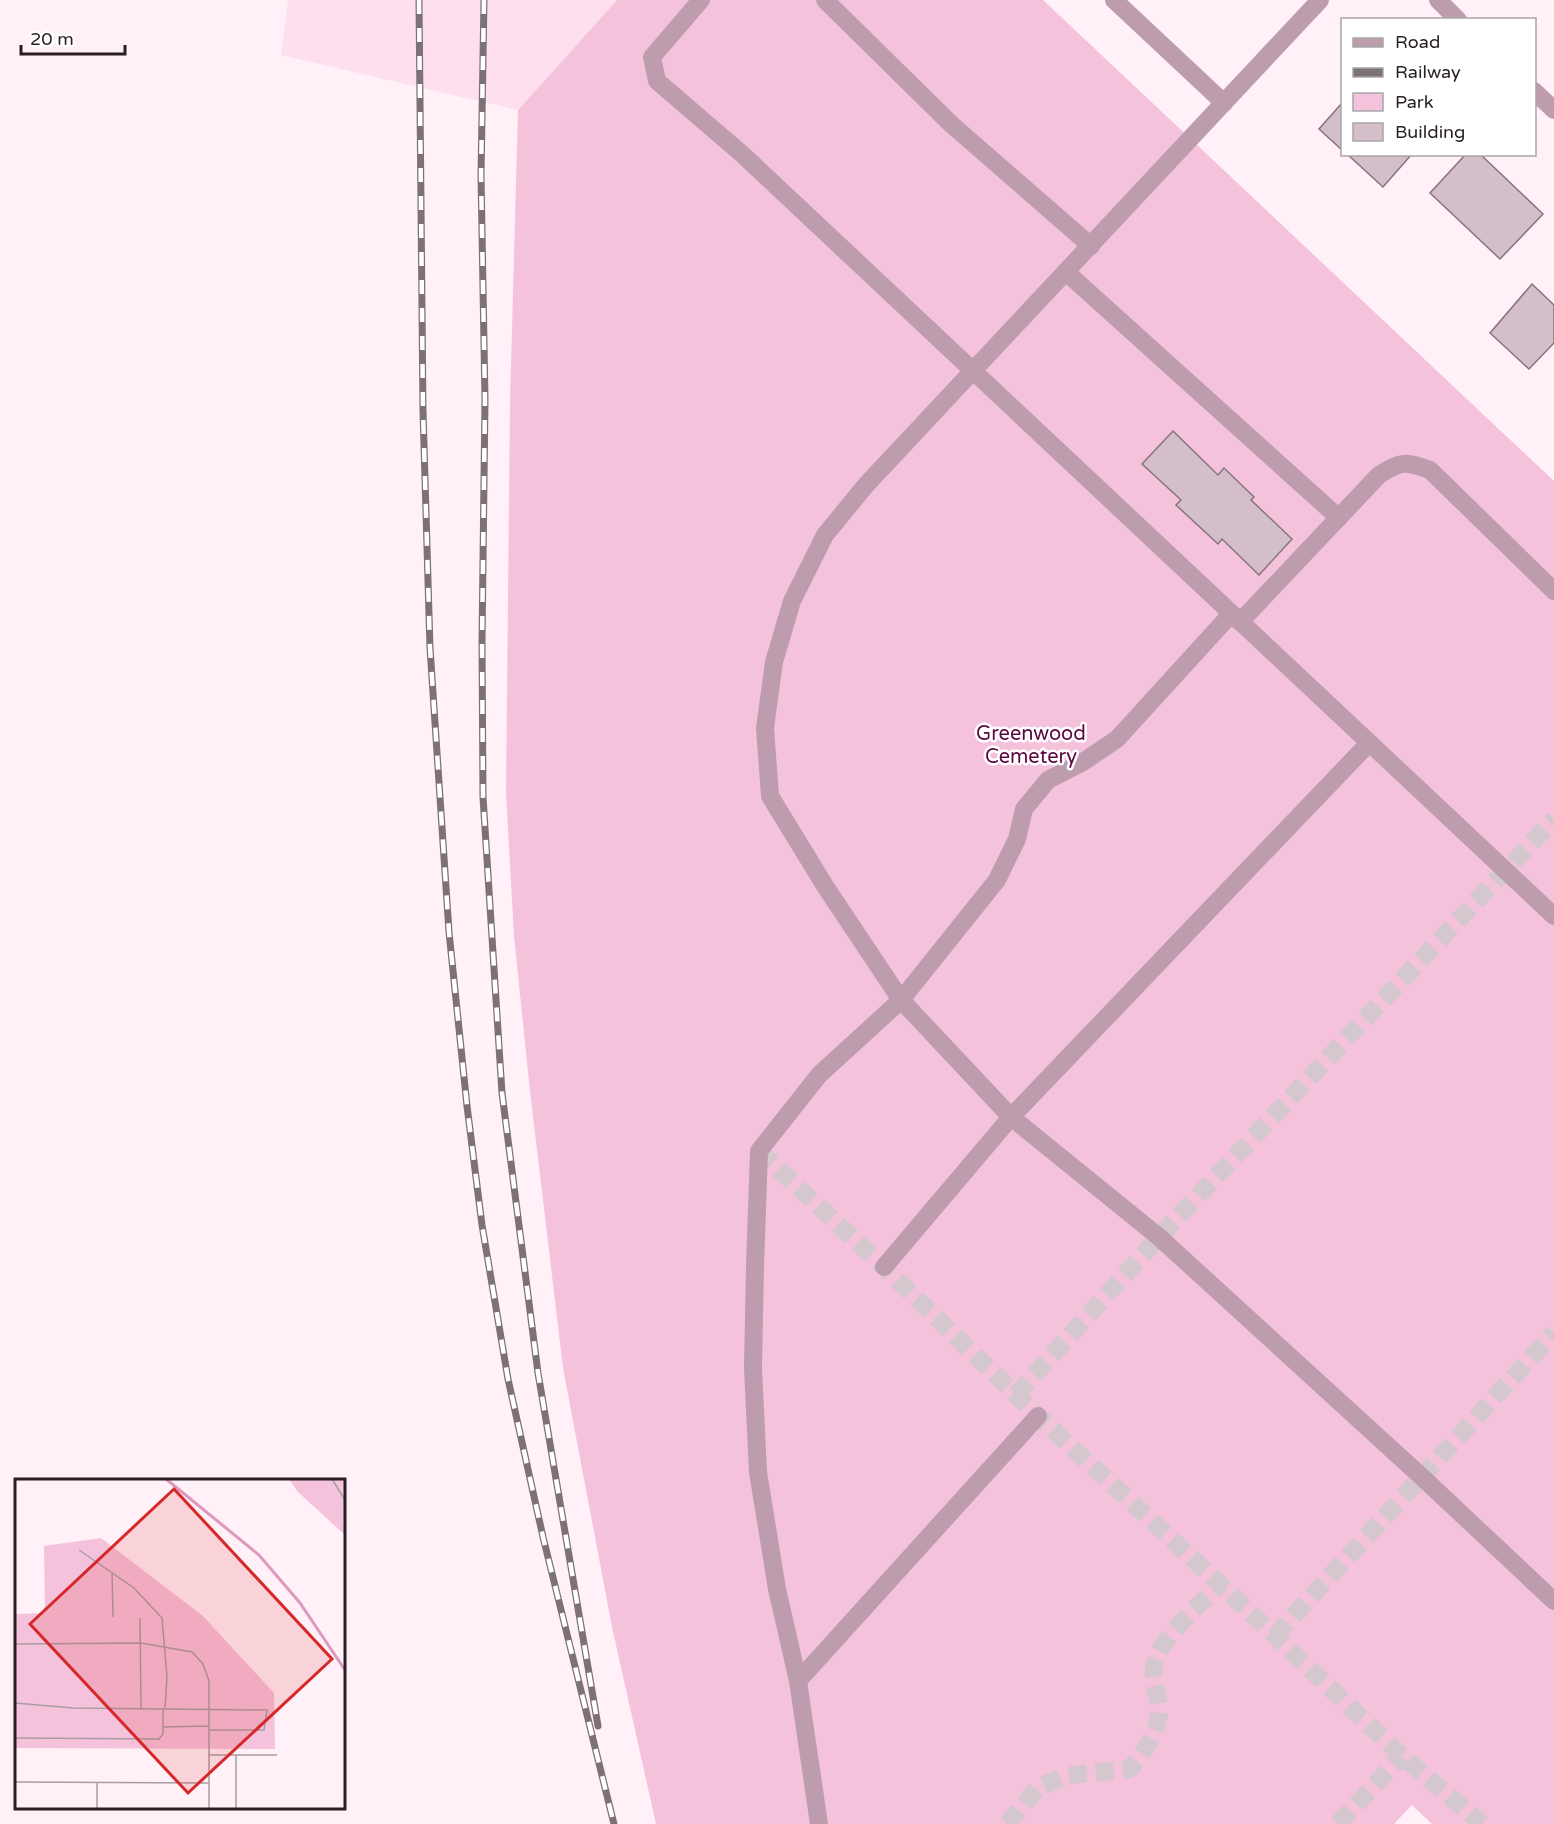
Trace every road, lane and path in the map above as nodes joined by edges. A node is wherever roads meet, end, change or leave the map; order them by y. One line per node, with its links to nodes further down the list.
1 (701, 0): 12 (street)
2 (825, 0): 10 (street)
3 (1114, 0): 8 (street)
4 (1320, 0): 8 (street)
5 (1438, 0): 6 (street)
6 (1456, 18)
7 (1536, 93): 9 (street)
8 (1224, 103): 10 (street)
9 (1554, 110)
10 (1091, 246): 11 (street)
11 (1066, 272): 12 (street); 13 (street)
12 (973, 372): 15 (street); 18 (street)
13 (1339, 518): 14 (street); 15 (street)
14 (1554, 591)
15 (1235, 618): 16 (street); 18 (street)
16 (1369, 743): 17 (street); 19 (street)
17 (1554, 916)
18 (901, 1000): 19 (street); 23 (street)
19 (1011, 1117): 20 (street); 22 (street)
20 (884, 1267)
21 (1038, 1416): 23 (street)
22 (1554, 1601)
23 (798, 1681): 24 (street)
24 (819, 1824)

